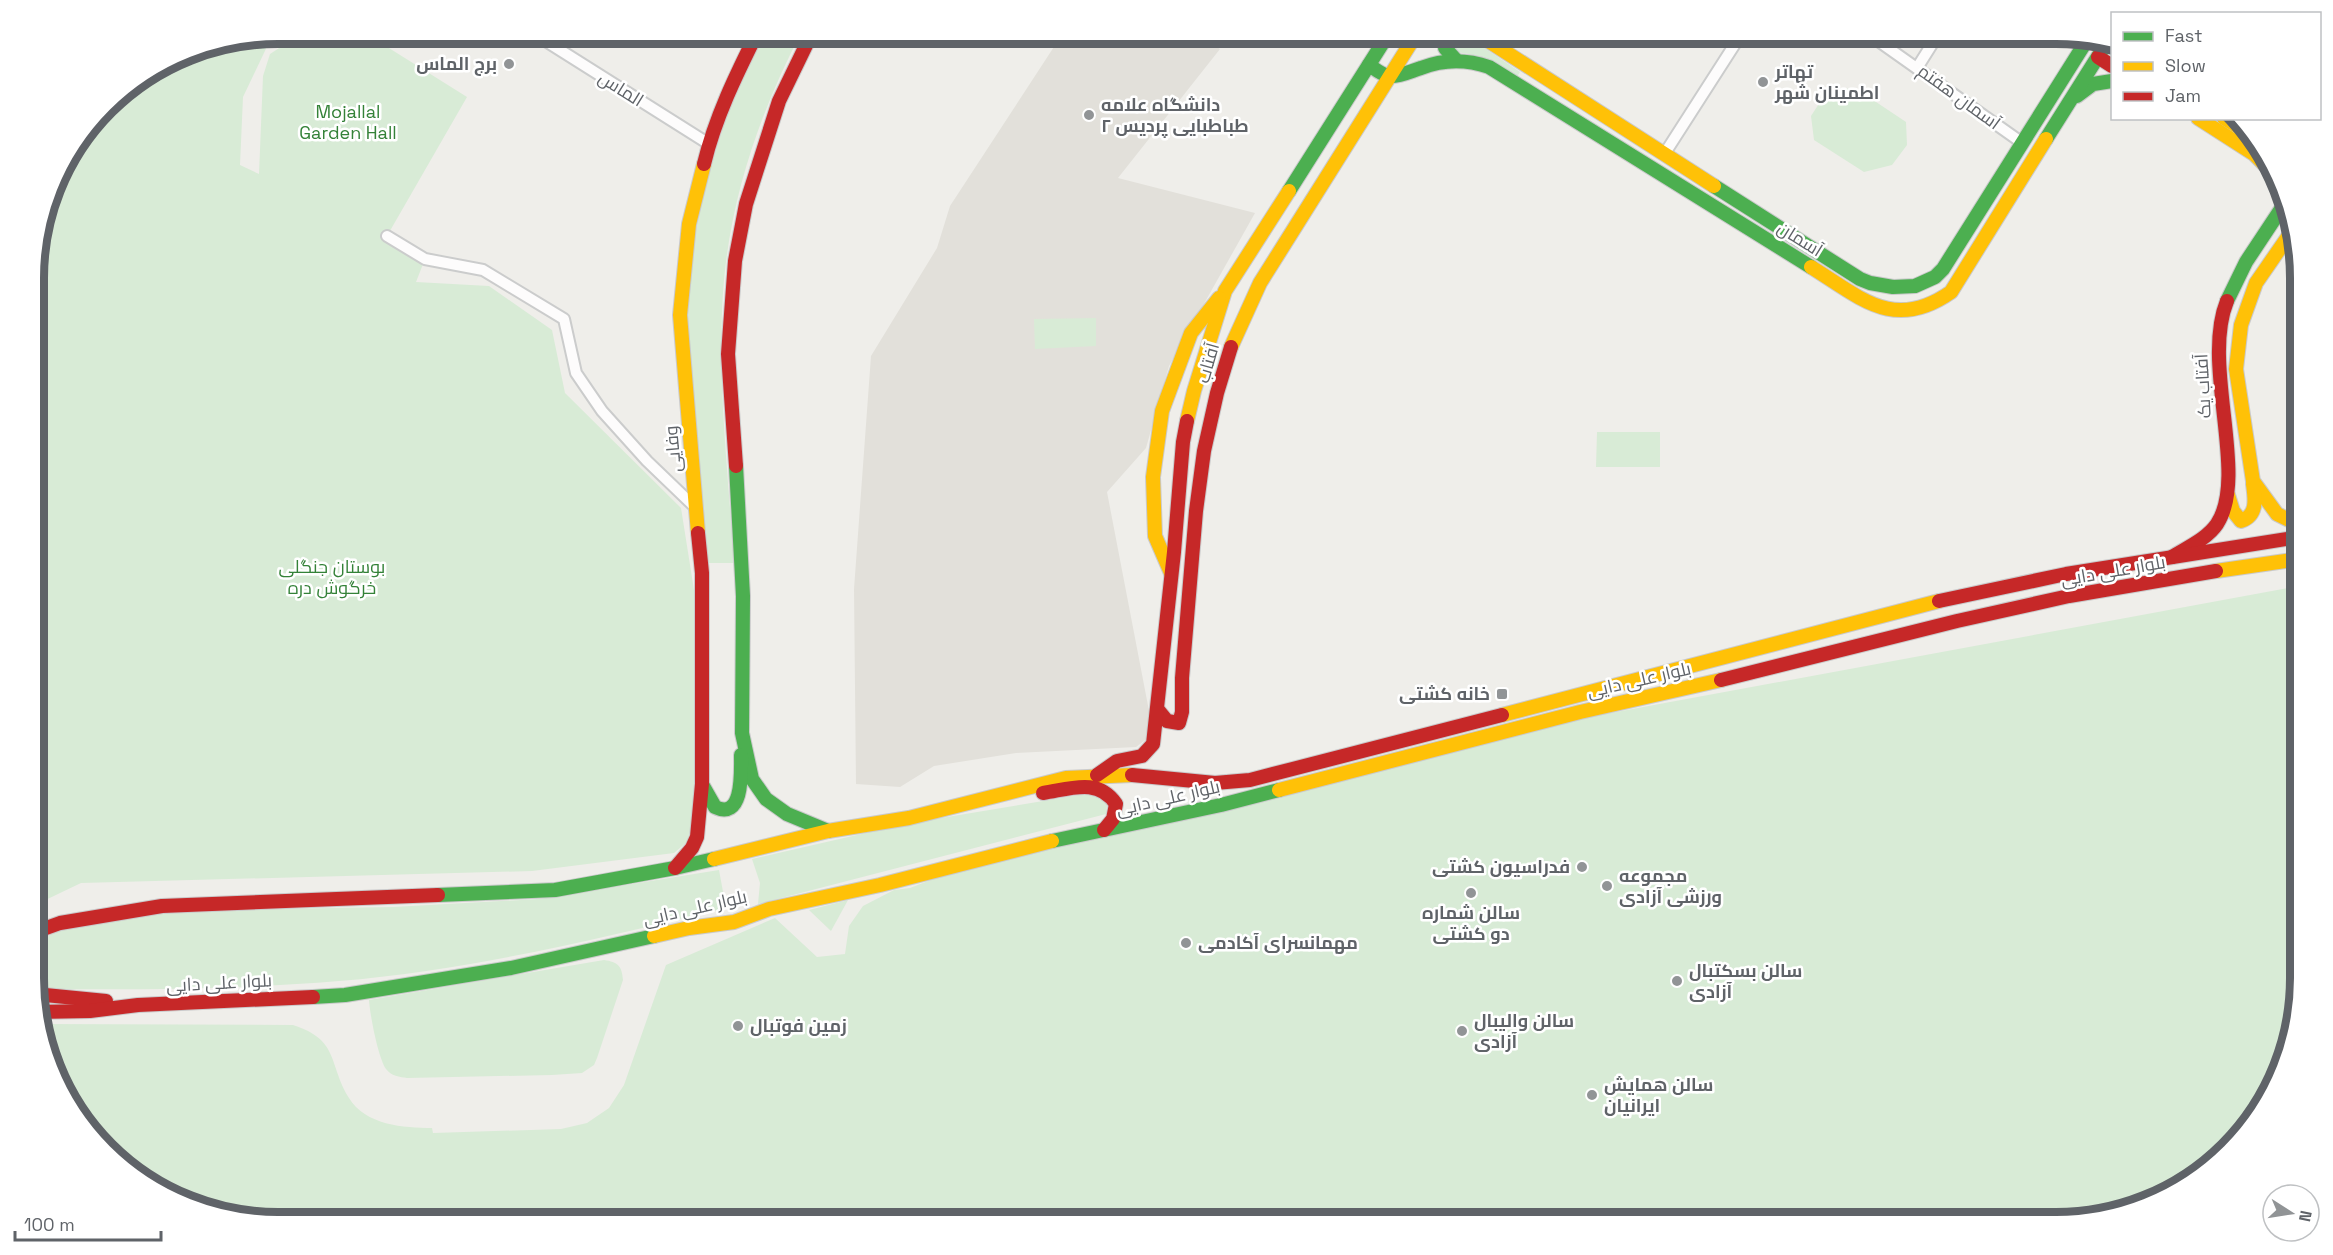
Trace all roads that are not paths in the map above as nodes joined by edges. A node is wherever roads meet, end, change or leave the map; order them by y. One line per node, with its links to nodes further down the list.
1 (550, 44): 22 (street, الماس)
2 (752, 44): 22 (street, وفایی)
3 (806, 44): 38 (street)
4 (1382, 44): 15 (street, آفتاب)
5 (1410, 44): 17 (street, آفتاب)
6 (1444, 44): 13 (street)
7 (1493, 44): 23 (street, آسمان)
8 (1735, 44): 23 (street)
9 (1883, 44): 16 (street, آسمان هفتم)
10 (1932, 44): 16 (street)
11 (2083, 45): 21 (street, آسمان)
12 (2103, 49): 14 (street, آسمان); 19 (street, آسمان)
13 (1455, 59): 17 (street, آسمان); 19 (street, آسمان)
14 (2111, 64)
15 (1369, 65): 17 (street); 28 (street, آفتاب)
16 (1917, 68): 21 (street, آسمان هفتم)
17 (1388, 77): 37 (street, آفتاب)
18 (2111, 81): 19 (street)
19 (2068, 104)
20 (2201, 120): 24 (street)
21 (2021, 142): 23 (street, آسمان)
22 (709, 144): 31 (street, وفایی)
23 (1665, 153)
24 (2255, 155)
25 (2280, 211): 30 (street, آفتاب یک)
26 (387, 236): 31 (street)
27 (2286, 239): 29 (street, آفتاب یک)
28 (1227, 289): 36 (street, آفتاب); 36 (street)
29 (2253, 481): 30 (street); 32 (street, آفتاب یک)
30 (2227, 491): 34 (street, آفتاب یک)
31 (696, 508): 40 (street, وفایی)
32 (2290, 520)
33 (2290, 538): 34 (street, بلوار علی دایی)
34 (2172, 556): 39 (street, بلوار علی دایی)
35 (2290, 560): 42 (street, بلوار علی دایی)
36 (1172, 576): 37 (street, آفتاب)
37 (1158, 710): 39 (street, آفتاب)
38 (742, 733): 40 (street); 43 (street)
39 (1097, 775): 41 (street, بلوار علی دایی)
40 (702, 784): 44 (street, وفایی)
41 (985, 798): 42 (street); 43 (street, بلوار علی دایی)
42 (1104, 830): 49 (street, بلوار علی دایی)
43 (828, 831): 44 (street, بلوار علی دایی)
44 (675, 868): 45 (street, بلوار علی دایی)
45 (60, 923): 46 (street, بلوار علی دایی); 47 (street)
46 (44, 929)
47 (44, 933)
48 (44, 995): 49 (street)
49 (138, 1005): 50 (street, بلوار علی دایی)
50 (46, 1012)

